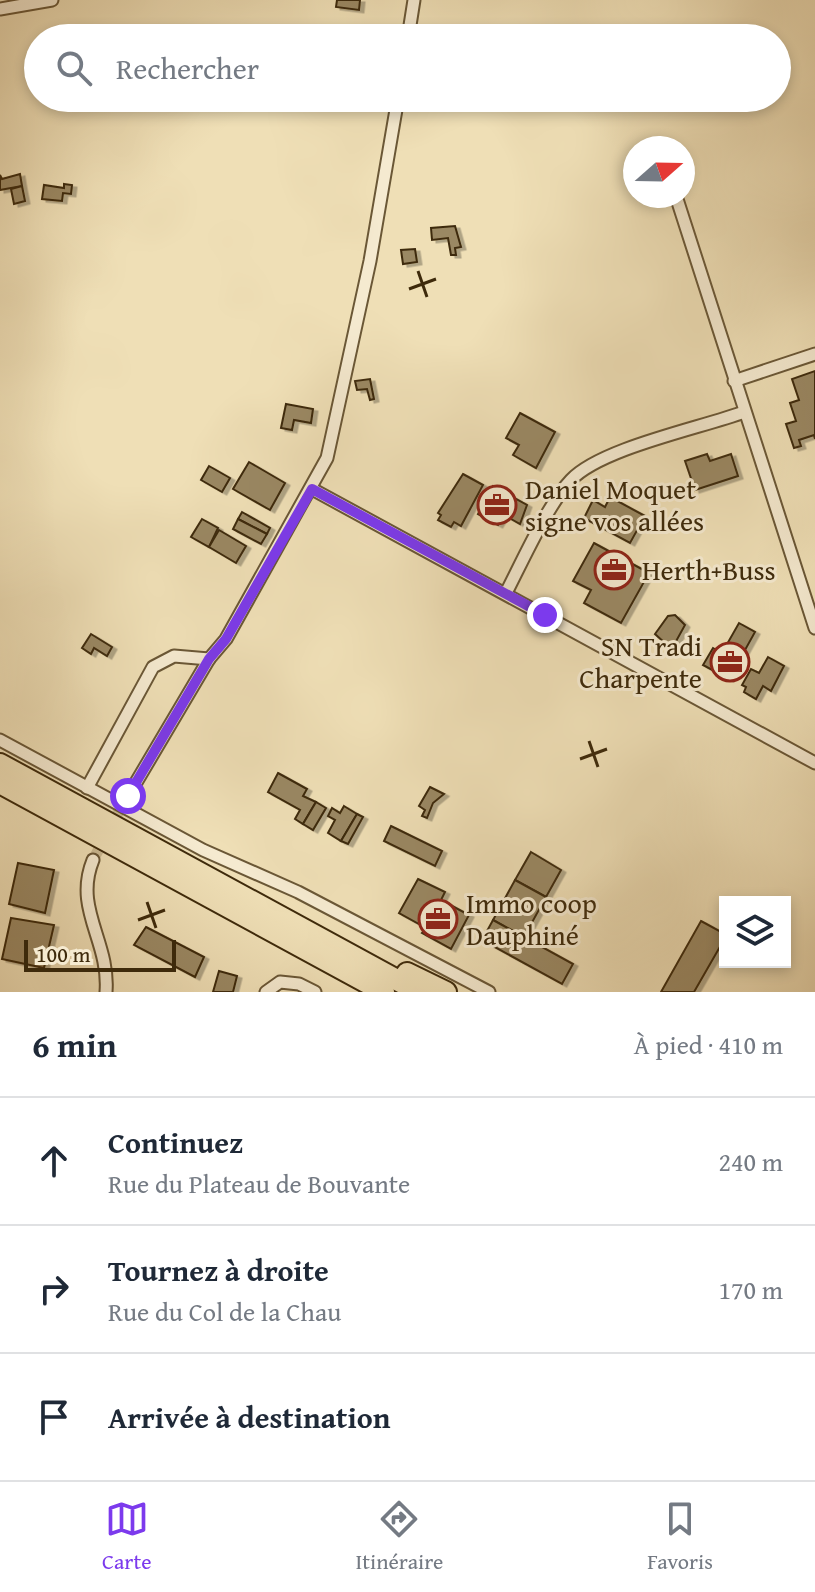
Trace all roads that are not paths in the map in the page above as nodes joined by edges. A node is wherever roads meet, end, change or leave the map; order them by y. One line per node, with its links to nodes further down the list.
1 (52, 0): 3 (street)
2 (414, 0): 4 (street)
3 (0, 9)
4 (410, 24)
5 (395, 112): 10 (street)
6 (680, 208): 8 (street)
7 (815, 354): 8 (street)
8 (734, 381): 9 (street)
9 (744, 412): 11 (street); 12 (street)
10 (312, 489): 11 (street); 13 (street)
11 (506, 593): 15 (street)
12 (815, 628)
13 (209, 659): 18 (street); 19 (street)
14 (0, 740): 18 (street)
15 (815, 763)
16 (0, 764): 22 (highway)
17 (0, 783): 20 (highway)
18 (87, 788): 30 (street)
19 (128, 796)
20 (70, 821): 26 (highway); 27 (highway)
21 (93, 860): 23 (street)
22 (185, 865): 28 (highway); 29 (highway)
23 (106, 992)
24 (266, 992): 25 (street)
25 (315, 992)
26 (359, 992)
27 (384, 992)
28 (419, 992)
29 (446, 992)
30 (489, 992)

